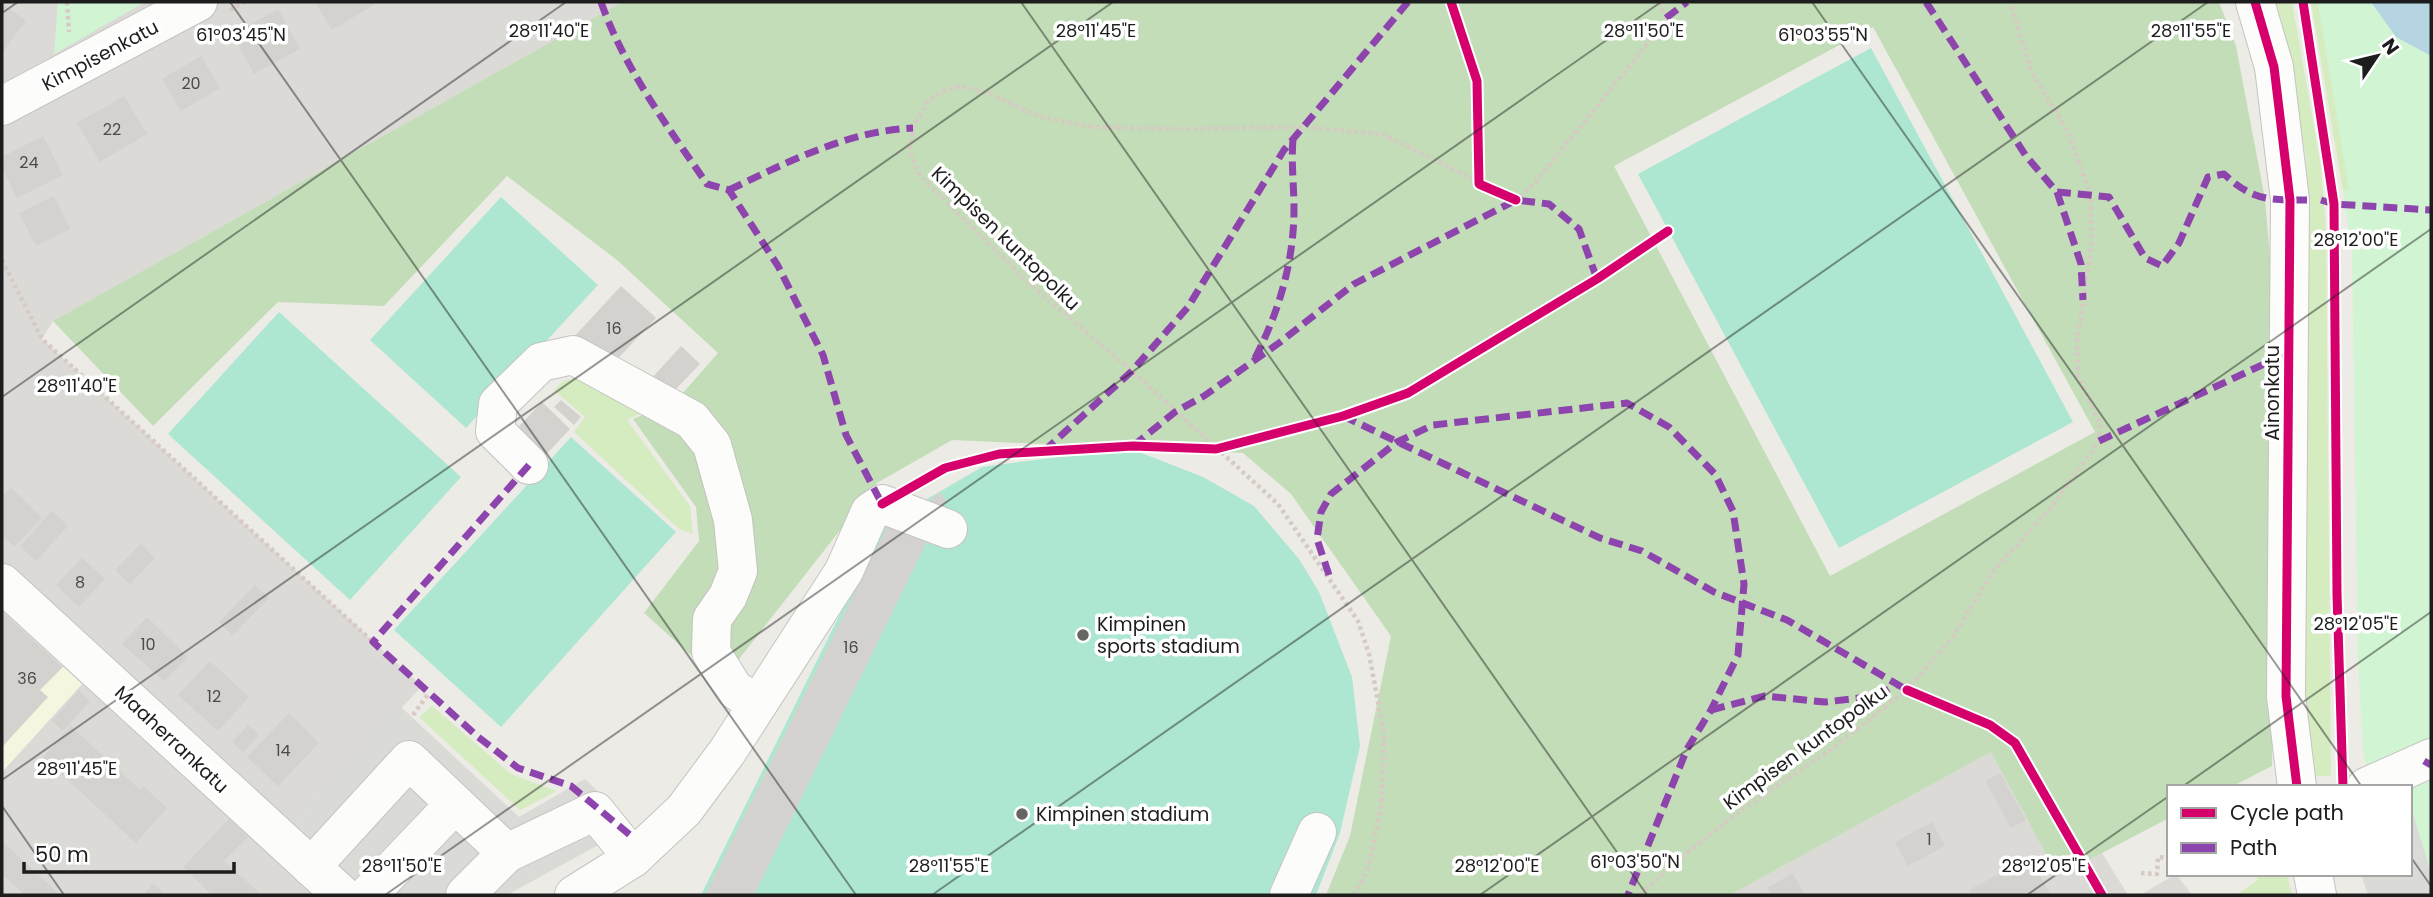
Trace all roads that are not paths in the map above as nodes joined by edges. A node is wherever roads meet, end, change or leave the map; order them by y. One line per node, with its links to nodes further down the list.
1 (198, 2): 3 (street, Kimpisenkatu)
2 (2255, 2): 9 (street, Ainonkatu)
3 (2, 106)
4 (529, 465): 7 (street)
5 (948, 529): 7 (street)
6 (2, 583): 15 (street, Maaherrankatu)
7 (757, 704): 14 (street)
8 (2431, 758): 10 (street)
9 (2297, 785)
10 (2370, 785)
11 (455, 804): 13 (street); 15 (street); 18 (street)
12 (1317, 832): 21 (street)
13 (507, 853): 14 (street); 19 (street)
14 (633, 858): 20 (street)
15 (311, 867): 17 (street, Maaherrankatu)
16 (2312, 876): 22 (street)
17 (342, 895)
18 (368, 895)
19 (466, 895)
20 (574, 895)
21 (1289, 895)
22 (2317, 895)

